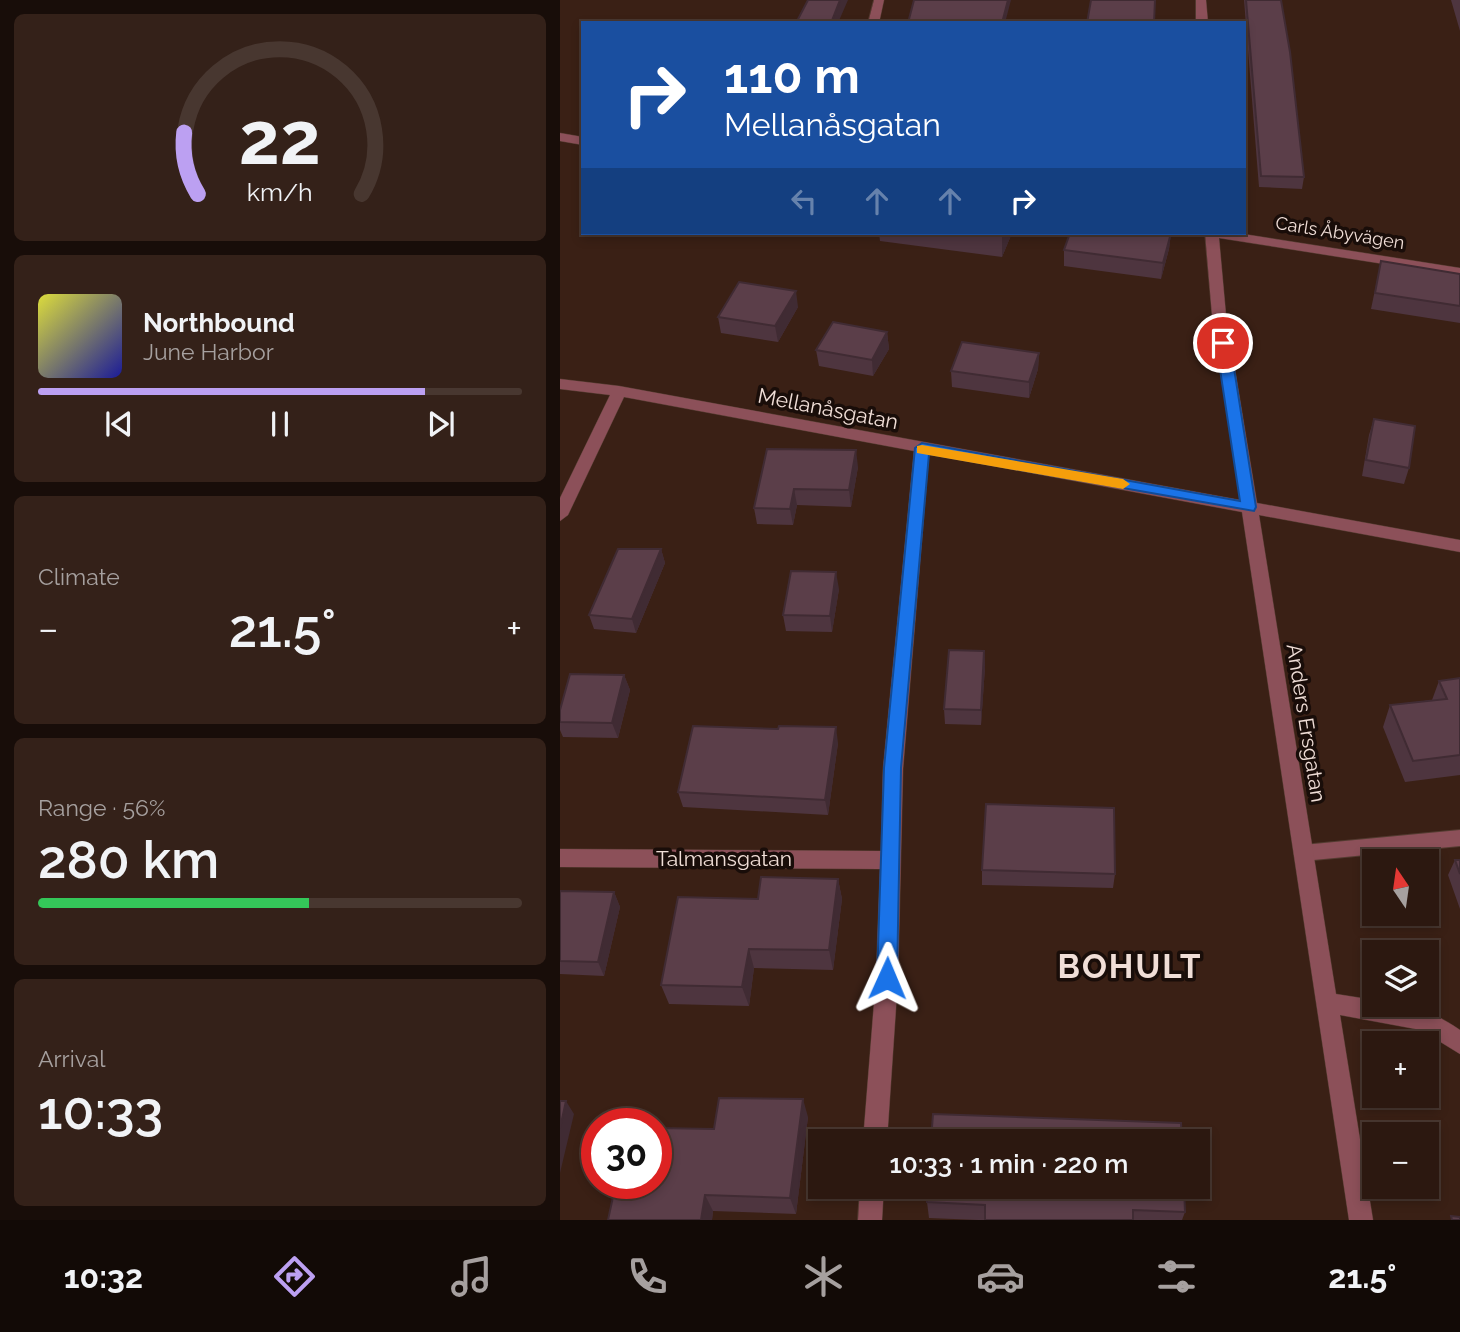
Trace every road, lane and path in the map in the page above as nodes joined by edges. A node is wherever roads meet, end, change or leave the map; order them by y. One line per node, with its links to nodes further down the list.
1 (879, 0): 3 (street)
2 (1201, 0): 4 (street)
3 (874, 21)
4 (1202, 21)
5 (560, 137): 6 (street)
6 (581, 141)
7 (1213, 235): 13 (street, Anders Ersgatan)
8 (1226, 235): 9 (street, Carls Åbyvägen)
9 (1460, 272)
10 (560, 384): 11 (street, Mellanåsgatan)
11 (619, 391): 12 (street, Mellanåsgatan); 14 (street)
12 (922, 448): 13 (street, Mellanåsgatan); 19 (street)
13 (1249, 507): 15 (street, Mellanåsgatan); 17 (street, Anders Ersgatan)
14 (560, 515)
15 (1460, 546)
16 (1460, 838): 17 (lane)
17 (1303, 853): 20 (street, Anders Ersgatan)
18 (560, 858): 19 (street, Talmansgatan)
19 (888, 860): 22 (street)
20 (1326, 1002): 21 (street); 25 (street, Anders Ersgatan)
21 (1460, 1044)
22 (876, 1129)
23 (871, 1199): 24 (street)
24 (870, 1220)
25 (1362, 1220)

